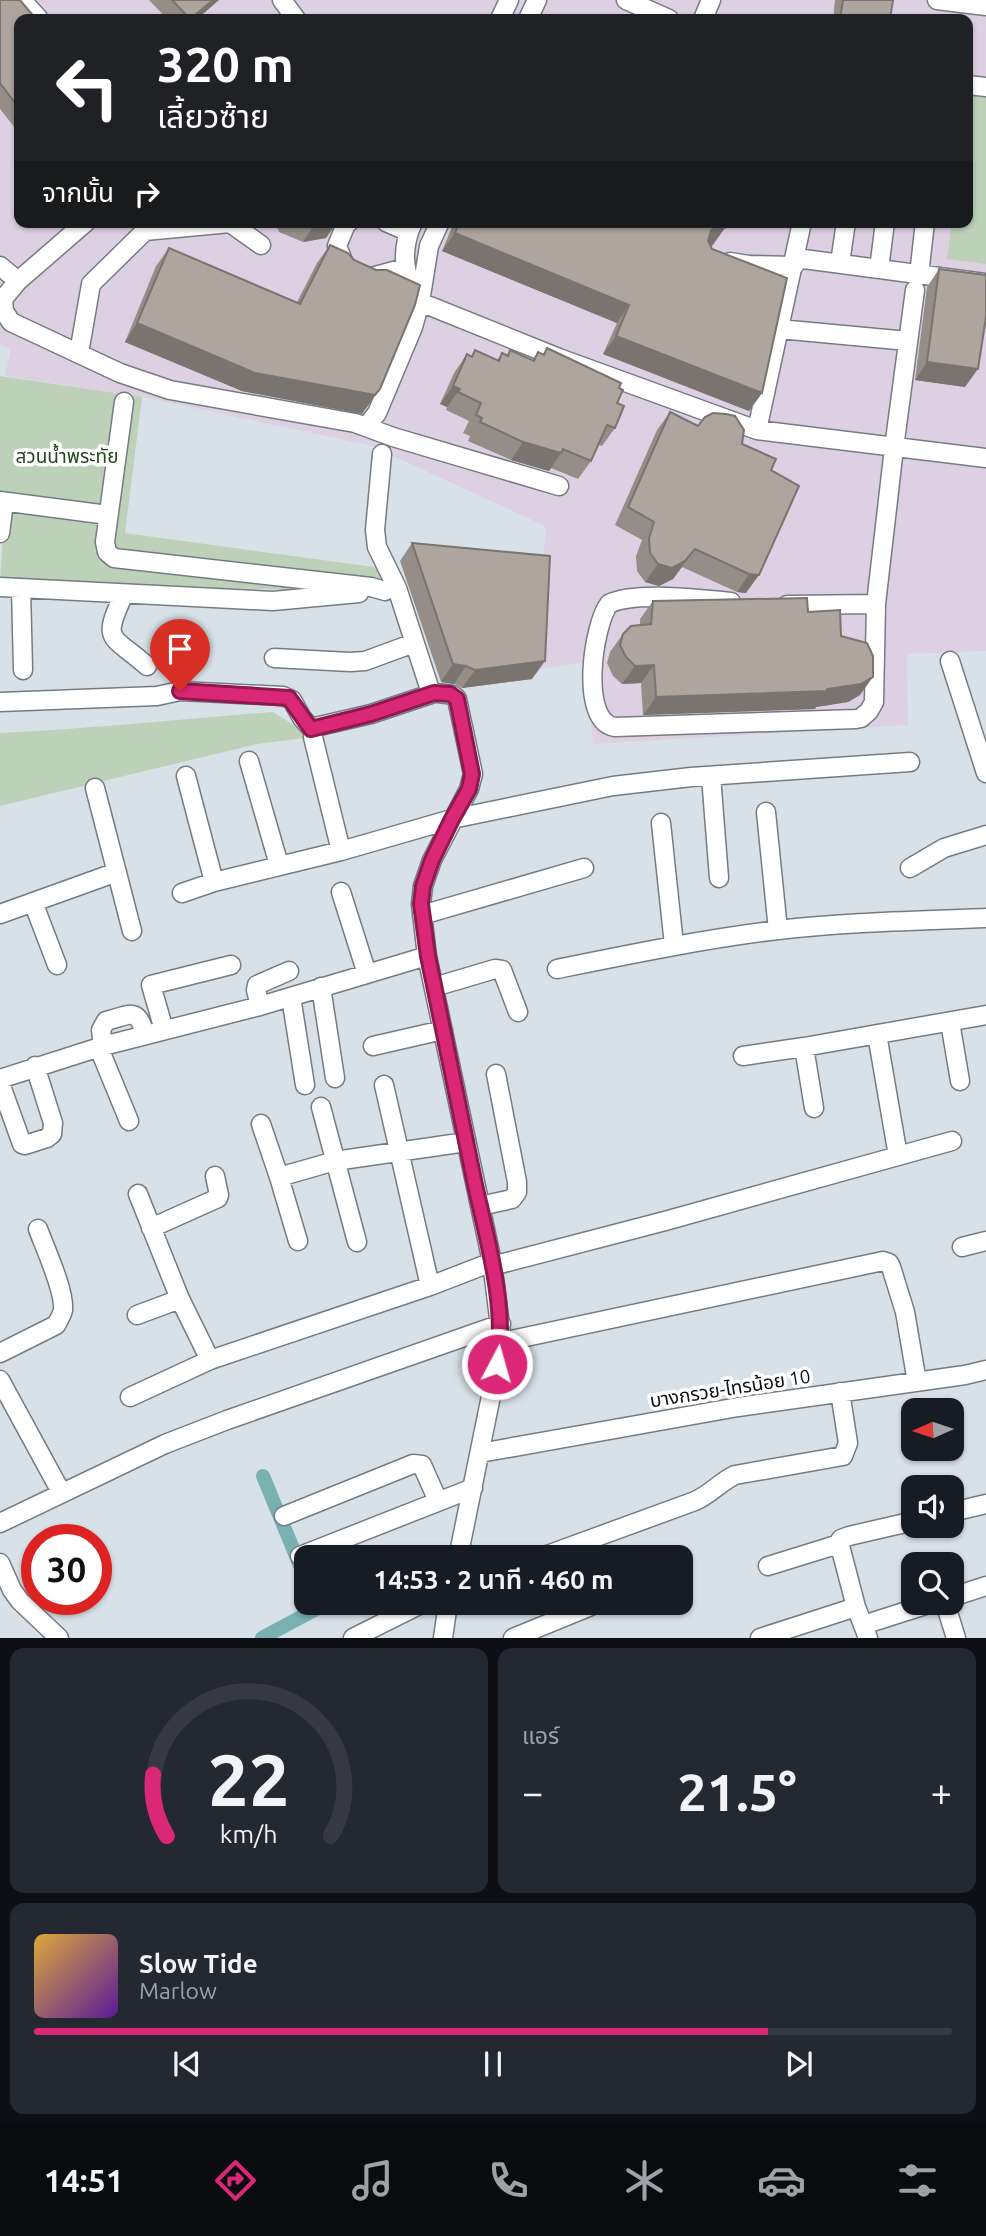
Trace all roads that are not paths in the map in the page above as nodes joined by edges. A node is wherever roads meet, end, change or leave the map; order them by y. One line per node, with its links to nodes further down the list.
1 (22, 0): 5 (street)
2 (626, 0): 6 (street)
3 (937, 0): 4 (street)
4 (986, 6)
5 (35, 14)
6 (658, 14)
7 (79, 228): 24 (street)
8 (177, 228): 30 (street)
9 (237, 228): 17 (street)
10 (344, 228): 22 (street)
11 (411, 228): 22 (street)
12 (437, 228): 27 (street)
13 (801, 228): 19 (street)
14 (845, 228): 20 (street)
15 (884, 228): 23 (street)
16 (924, 228): 25 (street)
17 (261, 245)
18 (712, 257): 19 (street)
19 (795, 262): 20 (street); 28 (street)
20 (840, 263): 23 (street)
21 (0, 266): 24 (street)
22 (405, 268): 27 (street)
23 (879, 270): 25 (street)
24 (18, 281): 30 (street)
25 (917, 282): 26 (street); 29 (street)
26 (986, 283)
27 (420, 302): 32 (street); 33 (street)
28 (779, 329): 29 (street); 33 (street)
29 (908, 341): 34 (street)
30 (79, 353): 32 (street)
31 (124, 402): 39 (street)
32 (366, 427): 37 (street)
33 (757, 430): 34 (street)
34 (894, 448): 36 (street); 45 (street)
35 (382, 454): 43 (street)
36 (986, 458)
37 (559, 486)
38 (2, 501): 39 (street); 40 (street)
39 (108, 515): 43 (street)
40 (0, 533)
41 (0, 587): 42 (street)
42 (21, 588): 44 (street); 50 (street)
43 (391, 590): 44 (street); 46 (street)
44 (124, 594): 49 (street)
45 (876, 604): 45 (street)
46 (414, 643): 47 (street); 51 (street)
47 (274, 658)
48 (950, 661): 53 (street)
49 (147, 666)
50 (23, 670)
51 (434, 693): 52 (street); 62 (street)
52 (0, 702)
53 (978, 724): 57 (street)
54 (313, 737): 65 (street)
55 (249, 761): 66 (street)
56 (910, 762): 59 (street)
57 (986, 773)
58 (186, 776): 71 (street)
59 (711, 776): 62 (street); 70 (street)
60 (94, 788): 69 (street)
61 (766, 811): 78 (street)
62 (452, 819): 65 (street); 76 (street)
63 (662, 823): 80 (street)
64 (986, 835): 68 (street)
65 (341, 851): 66 (street)
66 (279, 864): 71 (street)
67 (584, 868): 76 (street)
68 (910, 868)
69 (117, 872): 74 (street); 79 (street)
70 (719, 878)
71 (214, 882): 73 (street)
72 (341, 892): 86 (street)
73 (182, 893)
74 (33, 902): 75 (street); 82 (street)
75 (0, 914)
76 (422, 915): 81 (street)
77 (986, 918): 78 (street)
78 (778, 930): 80 (street)
79 (132, 931)
80 (674, 945): 84 (street)
81 (428, 956): 86 (street); 87 (street)
82 (57, 965)
83 (231, 965): 94 (street)
84 (557, 969)
85 (289, 971): 90 (street)
86 (367, 974): 88 (street)
87 (434, 987): 91 (street); 95 (street)
88 (321, 988): 89 (street); 103 (street)
89 (291, 997): 90 (street); 106 (street)
90 (260, 1006): 94 (street)
91 (518, 1012)
92 (986, 1015): 93 (street)
93 (950, 1022): 96 (street); 105 (street)
94 (164, 1030): 98 (street)
95 (443, 1030): 97 (street); 113 (street)
96 (877, 1034): 99 (street); 115 (street)
97 (373, 1046)
98 (101, 1047): 101 (street); 110 (street)
99 (804, 1047): 100 (street); 109 (street)
100 (743, 1056)
101 (35, 1066): 104 (street); 104 (street)
102 (496, 1074): 120 (street)
103 (335, 1078)
104 (0, 1081)
105 (960, 1081)
106 (305, 1085)
107 (384, 1085): 114 (street)
108 (321, 1107): 116 (street)
109 (814, 1108)
110 (129, 1121)
111 (261, 1124): 118 (street)
112 (952, 1141): 115 (street)
113 (466, 1142): 114 (street); 120 (street)
114 (399, 1152): 116 (street); 128 (street)
115 (898, 1156): 127 (street)
116 (335, 1161): 118 (street); 125 (street)
117 (215, 1177): 121 (street)
118 (279, 1177): 123 (street)
119 (138, 1194): 121 (street)
120 (480, 1206): 127 (street)
121 (151, 1228): 129 (street)
122 (38, 1229): 132 (street)
123 (298, 1241)
124 (986, 1241): 126 (street)
125 (357, 1242)
126 (962, 1247)
127 (492, 1264): 128 (street); 131 (street)
128 (430, 1286): 133 (street)
129 (180, 1299): 130 (street); 133 (street)
130 (137, 1315)
131 (501, 1333): 136 (street); 139 (street); 141 (street)
132 (0, 1353)
133 (210, 1360): 138 (street)
134 (986, 1370): 136 (street, บางกรวย-ไทรน้อย 10)
135 (0, 1380): 141 (street)
136 (917, 1382): 137 (street, บางกรวย-ไทรน้อย 10)
137 (840, 1392): 139 (street, บางกรวย-ไทรน้อย 10); 151 (street)
138 (130, 1397)
139 (481, 1453): 140 (street)
140 (473, 1488): 142 (street); 150 (street)
141 (61, 1492): 146 (street)
142 (438, 1502): 145 (street); 149 (street)
143 (986, 1504): 144 (street)
144 (964, 1509)
145 (284, 1516)
146 (0, 1523)
147 (901, 1524): 148 (street)
148 (839, 1544): 153 (street); 156 (street)
149 (328, 1545)
150 (461, 1545)
151 (575, 1545)
152 (0, 1563): 163 (street)
153 (768, 1566)
154 (986, 1586): 155 (street)
155 (964, 1593)
156 (856, 1607): 162 (street); 167 (street)
157 (398, 1615): 164 (street)
158 (446, 1615): 165 (street)
159 (568, 1615): 166 (street)
160 (903, 1615): 162 (street)
161 (949, 1615): 168 (street)
162 (865, 1631)
163 (59, 1637)
164 (353, 1637)
165 (443, 1637)
166 (513, 1637)
167 (760, 1637)
168 (956, 1637)

